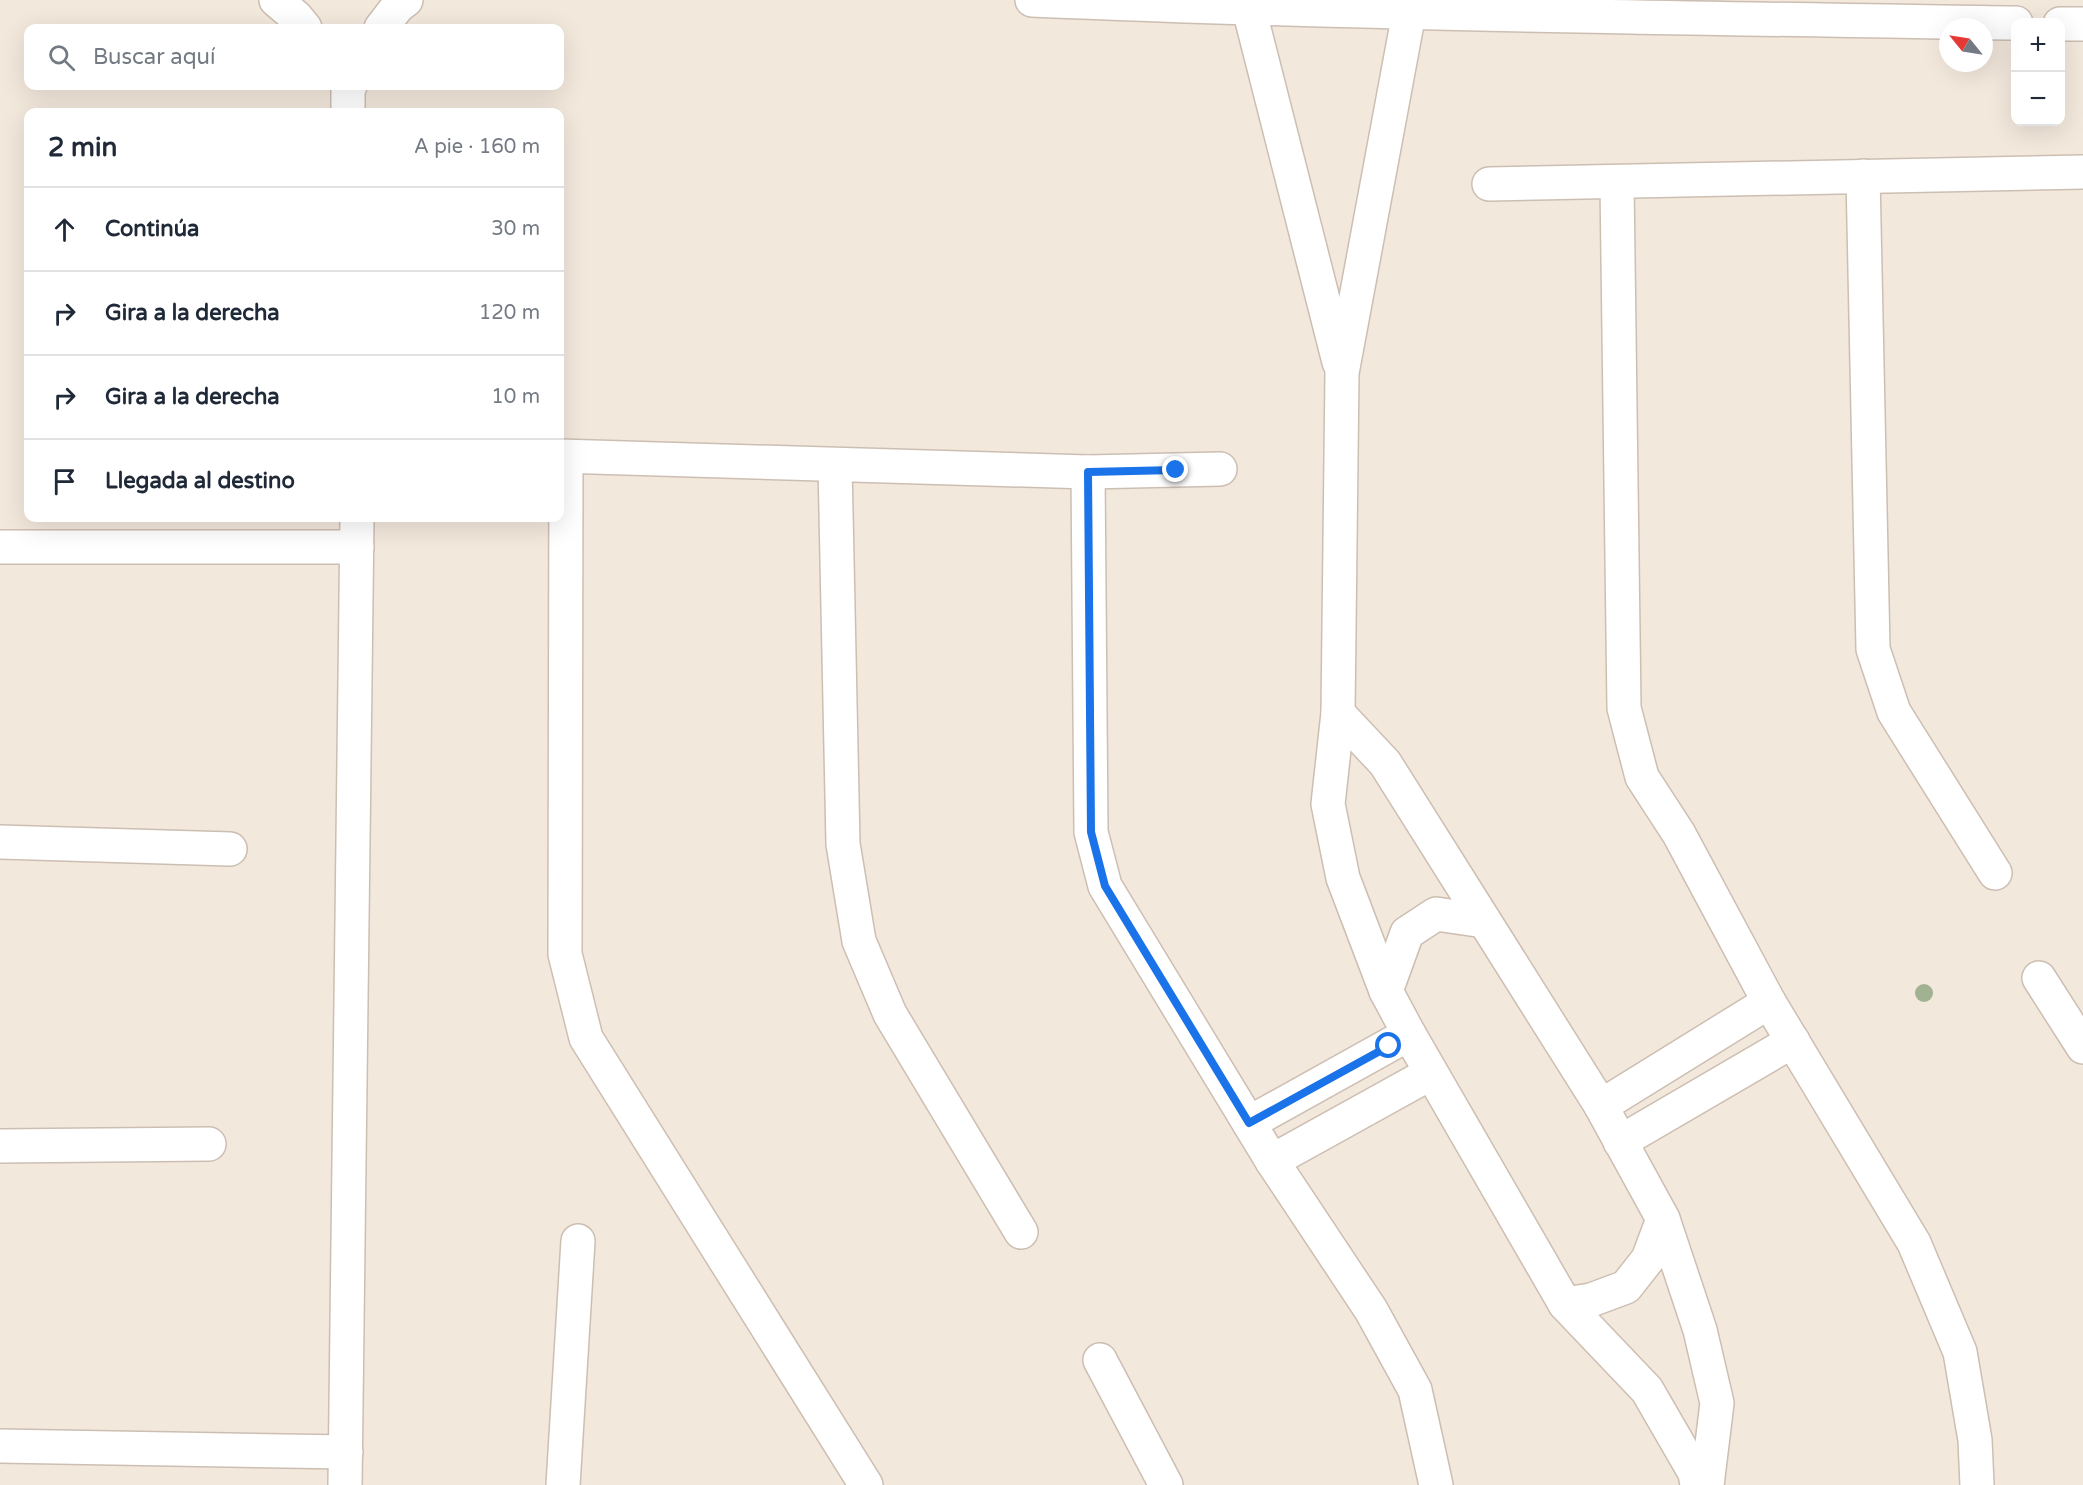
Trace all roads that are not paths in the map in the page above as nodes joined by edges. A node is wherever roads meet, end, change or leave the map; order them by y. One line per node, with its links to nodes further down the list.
1 (276, 0): 7 (street)
2 (406, 0): 8 (street)
3 (1032, 0): 4 (street)
4 (1249, 5): 5 (street); 15 (street)
5 (1410, 7): 6 (street); 15 (street)
6 (2011, 23)
7 (302, 24)
8 (384, 24)
9 (2065, 24): 10 (street)
10 (2083, 24)
11 (2083, 172): 12 (street)
12 (1863, 176): 13 (street); 26 (street)
13 (1617, 182): 14 (street); 30 (street)
14 (1490, 184)
15 (1342, 373): 23 (street)
16 (564, 456): 17 (street)
17 (835, 465): 19 (street); 42 (street)
18 (1220, 469): 19 (street)
19 (1088, 472): 36 (street)
20 (563, 522): 50 (street)
21 (357, 532): 22 (street); 47 (street)
22 (0, 547)
23 (1338, 713): 27 (street); 29 (street)
24 (0, 842): 25 (street)
25 (230, 849)
26 (1995, 873)
27 (1484, 921): 29 (street); 35 (street)
28 (2039, 978): 33 (street)
29 (1386, 991): 31 (street)
30 (1769, 1002): 32 (street); 35 (street)
31 (1409, 1034): 34 (street); 36 (street)
32 (1793, 1041): 37 (street); 55 (street)
33 (2083, 1047)
34 (1431, 1073): 40 (street); 44 (street)
35 (1601, 1106): 37 (street)
36 (1249, 1123): 40 (street)
37 (1620, 1142): 41 (street)
38 (209, 1144): 39 (street)
39 (0, 1146)
40 (1272, 1161): 52 (street)
41 (1663, 1220): 44 (street); 54 (street)
42 (1020, 1232)
43 (578, 1240): 49 (street)
44 (1565, 1304): 53 (street)
45 (1100, 1360): 51 (street)
46 (0, 1446): 47 (street)
47 (346, 1452): 48 (street)
48 (345, 1485)
49 (563, 1485)
50 (866, 1485)
51 (1166, 1485)
52 (1436, 1485)
53 (1697, 1485)
54 (1707, 1485)
55 (1977, 1485)

